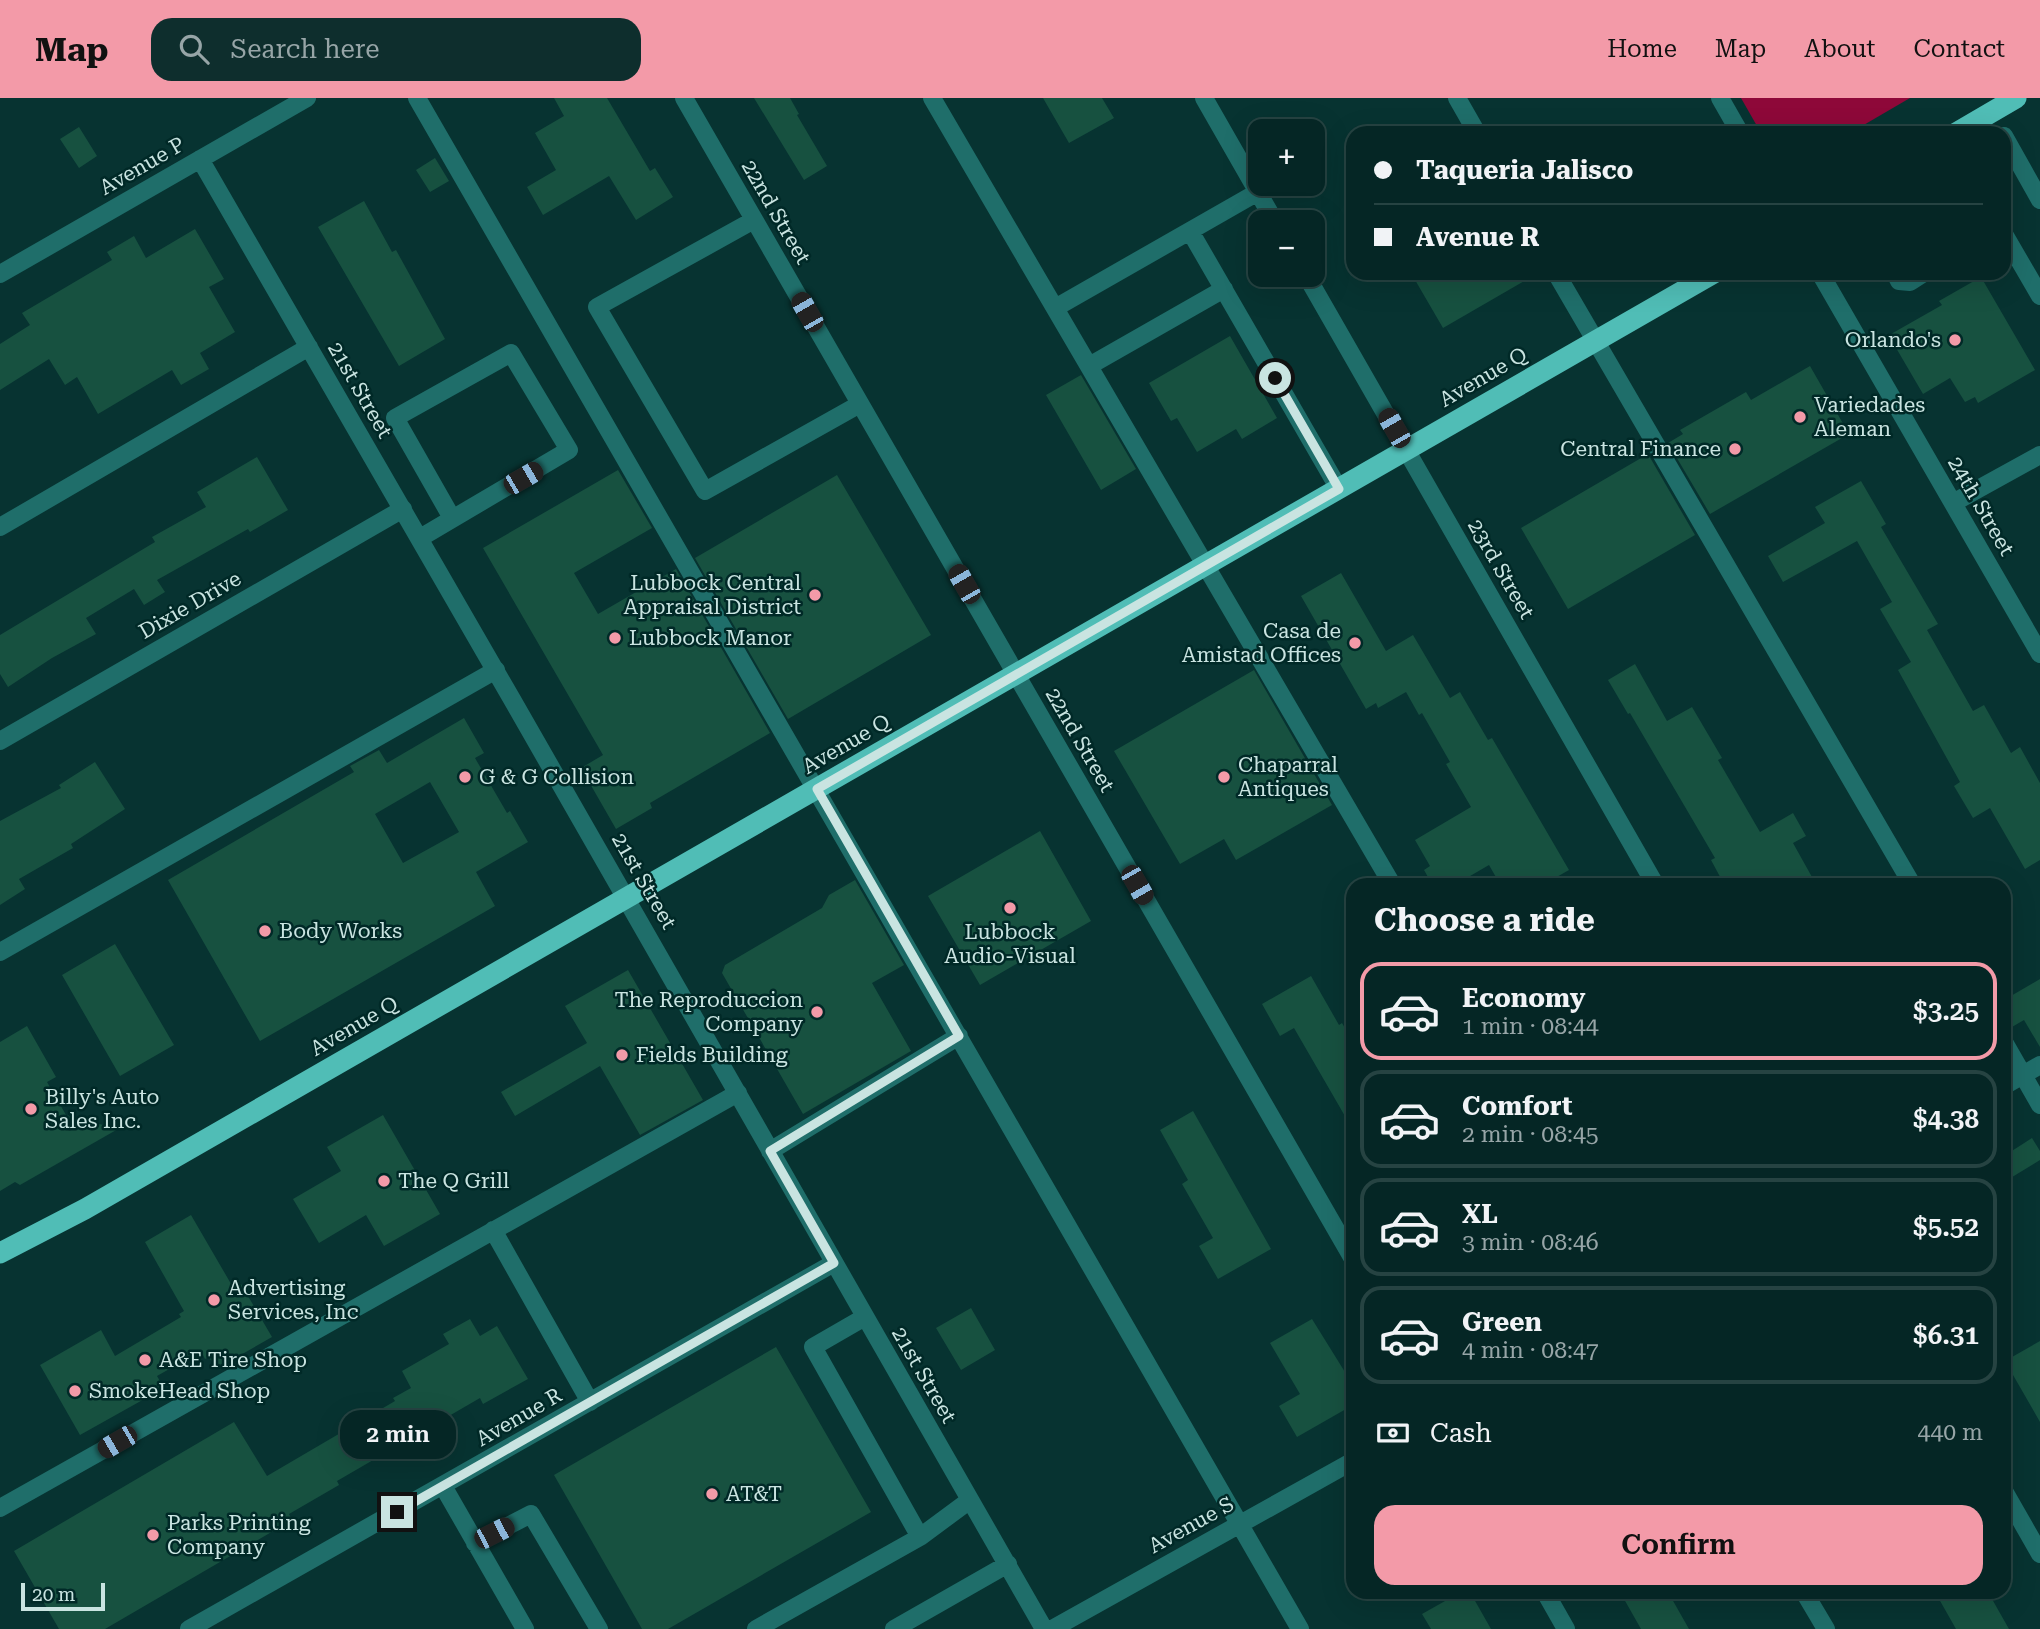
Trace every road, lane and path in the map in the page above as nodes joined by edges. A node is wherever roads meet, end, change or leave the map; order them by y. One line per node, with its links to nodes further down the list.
1 (307, 98): 15 (street, Avenue P)
2 (417, 98): 47 (street)
3 (684, 98): 19 (street, 22nd Street)
4 (932, 98): 29 (street)
5 (1204, 98): 16 (street)
6 (1457, 98): 10 (street)
7 (1720, 98): 11 (street)
8 (2016, 98): 9 (highway)
9 (1990, 113): 12 (highway); 13 (street)
10 (1473, 126)
11 (1736, 126)
12 (1968, 126)
13 (1998, 126)
14 (2011, 149): 18 (street)
15 (200, 159): 22 (street, Avenue P); 31 (street, 21st Street)
16 (1248, 175)
17 (1251, 196): 20 (street)
18 (2040, 200)
19 (754, 220): 33 (street, 22nd Street); 33 (street)
20 (1190, 231): 27 (street); 29 (street)
21 (2011, 246): 28 (street)
22 (0, 274)
23 (1560, 280): 30 (street)
24 (1702, 280): 30 (highway, Avenue Q)
25 (1824, 280): 37 (street, 24th Street)
26 (1313, 287): 34 (street, 23rd Street)
27 (1224, 289): 32 (street); 36 (street)
28 (2040, 296)
29 (1055, 308): 32 (street)
30 (1595, 341): 34 (highway, Avenue Q); 50 (street)
31 (309, 347): 38 (street, 21st Street); 40 (street)
32 (1089, 366): 42 (street)
33 (860, 404): 45 (street, 22nd Street)
34 (1407, 450): 36 (highway, Avenue Q); 49 (street, 23rd Street)
35 (2040, 455): 37 (street)
36 (1339, 489): 42 (highway, Avenue Q)
37 (1953, 503): 43 (street, 24th Street)
38 (403, 509): 41 (street, 21st Street); 46 (street, Dixie Drive)
39 (452, 519): 39 (street); 41 (street)
40 (0, 527)
41 (420, 538): 44 (street, 21st Street)
42 (1206, 565): 45 (highway, Avenue Q); 48 (street)
43 (2040, 654)
44 (496, 670): 51 (street, 21st Street); 52 (street)
45 (1016, 674): 47 (highway, Avenue Q); 62 (street, 22nd Street)
46 (0, 741)
47 (817, 789): 51 (highway, Avenue Q); 53 (street)
48 (1388, 878)
49 (1651, 878)
50 (1908, 878)
51 (627, 898): 58 (street, 21st Street); 63 (highway, Avenue Q)
52 (0, 952)
53 (959, 1036): 60 (street); 72 (street)
54 (2011, 1054): 56 (street)
55 (2040, 1065): 56 (street)
56 (2023, 1075): 57 (street); 59 (street)
57 (2011, 1082)
58 (737, 1093): 60 (street, 21st Street); 61 (street)
59 (2040, 1105)
60 (770, 1151): 64 (street, 21st Street)
61 (493, 1230): 66 (street); 71 (street)
62 (1346, 1247)
63 (0, 1253)
64 (834, 1263): 65 (street, 21st Street); 66 (street, Avenue R)
65 (865, 1317): 69 (street, 21st Street); 73 (street)
66 (590, 1402): 68 (street, Avenue R)
67 (1346, 1465): 72 (street, Avenue S)
68 (443, 1486): 74 (street); 79 (street, Avenue R)
69 (970, 1500): 73 (street); 76 (street, 21st Street)
70 (2011, 1503): 75 (street)
71 (0, 1508)
72 (1239, 1524): 85 (street, Avenue S); 86 (street)
73 (920, 1537): 82 (street)
74 (475, 1543): 80 (street); 81 (street)
75 (2040, 1553)
76 (1008, 1564): 83 (street); 84 (street, 21st Street)
77 (1549, 1599): 87 (street)
78 (1808, 1599): 88 (street)
79 (189, 1629)
80 (525, 1629)
81 (599, 1629)
82 (756, 1629)
83 (894, 1629)
84 (1044, 1629)
85 (1052, 1629)
86 (1300, 1629)
87 (1566, 1629)
88 (1826, 1629)

